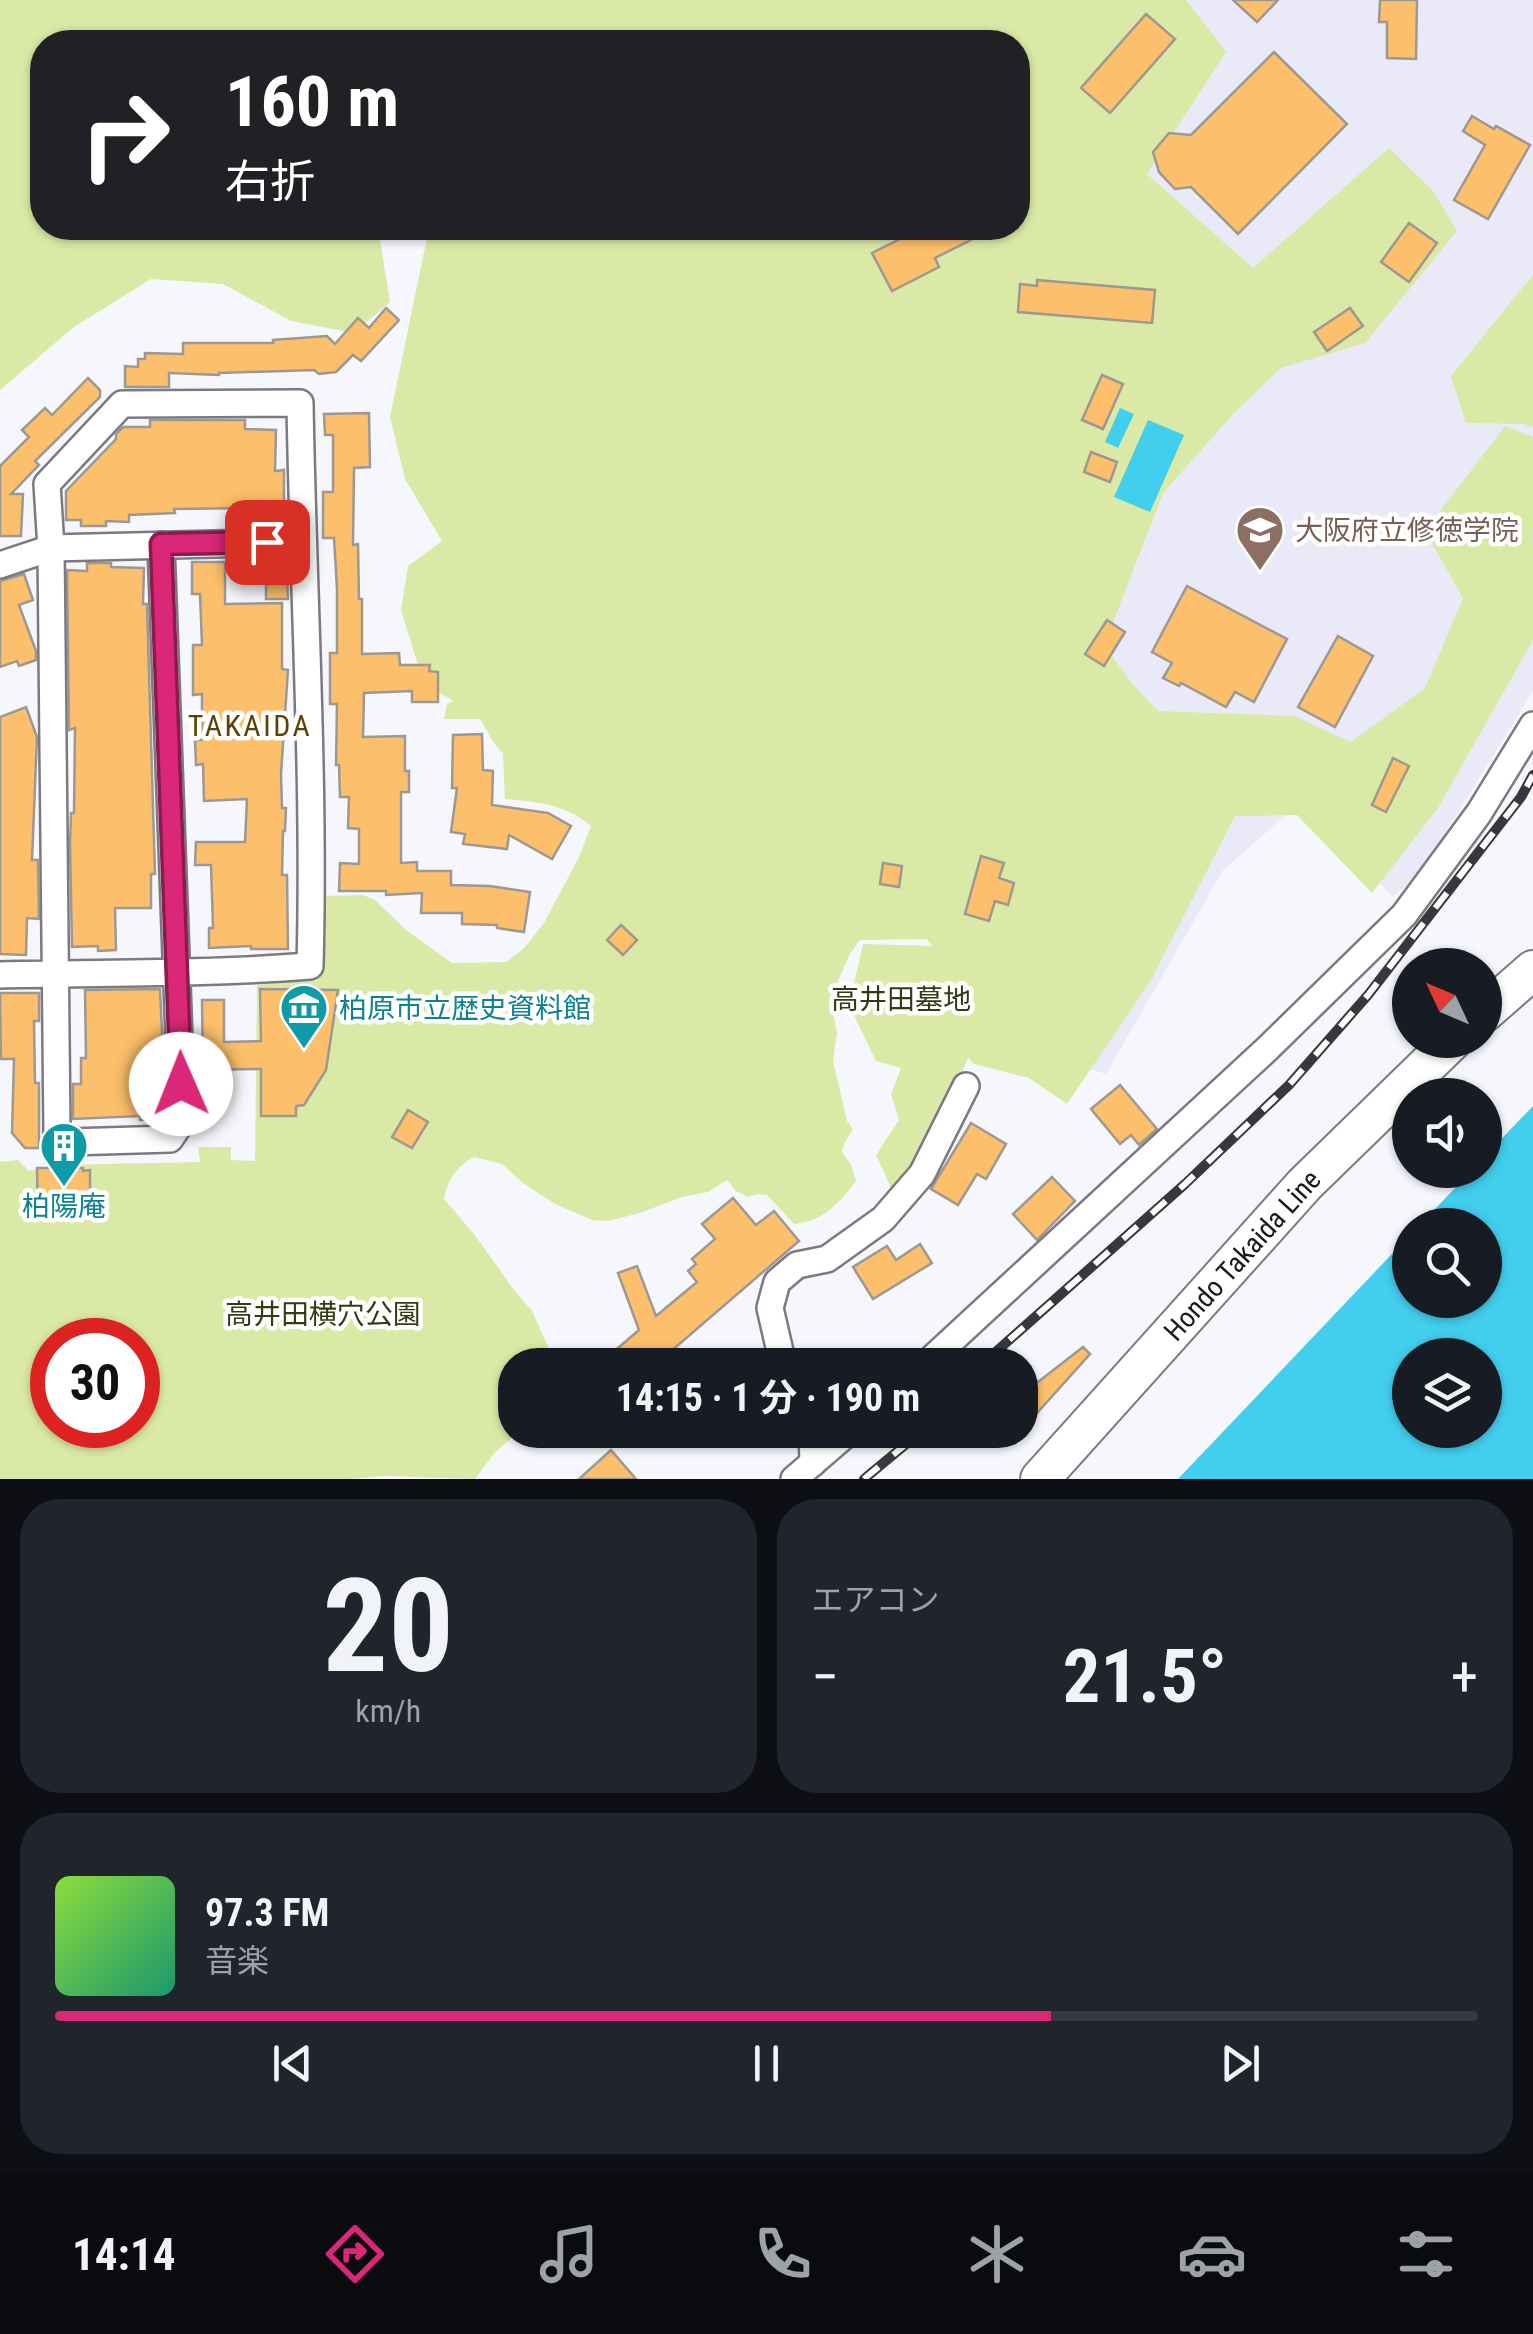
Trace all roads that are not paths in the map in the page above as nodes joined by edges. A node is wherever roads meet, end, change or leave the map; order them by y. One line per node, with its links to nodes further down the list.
1 (302, 542): 2 (street); 3 (street); 7 (street)
2 (161, 544): 3 (street); 7 (street)
3 (50, 548): 4 (street); 8 (street)
4 (0, 565)
5 (1533, 726): 14 (street)
6 (1533, 970): 10 (main road)
7 (178, 972): 8 (street); 8 (street)
8 (54, 974): 9 (street)
9 (0, 975)
10 (1502, 997)
11 (1434, 1058): 17 (main road, Hondo Takaida Line)
12 (966, 1086): 13 (street)
13 (779, 1348)
14 (943, 1348)
15 (829, 1448): 16 (street)
16 (803, 1471)
17 (1040, 1479)

